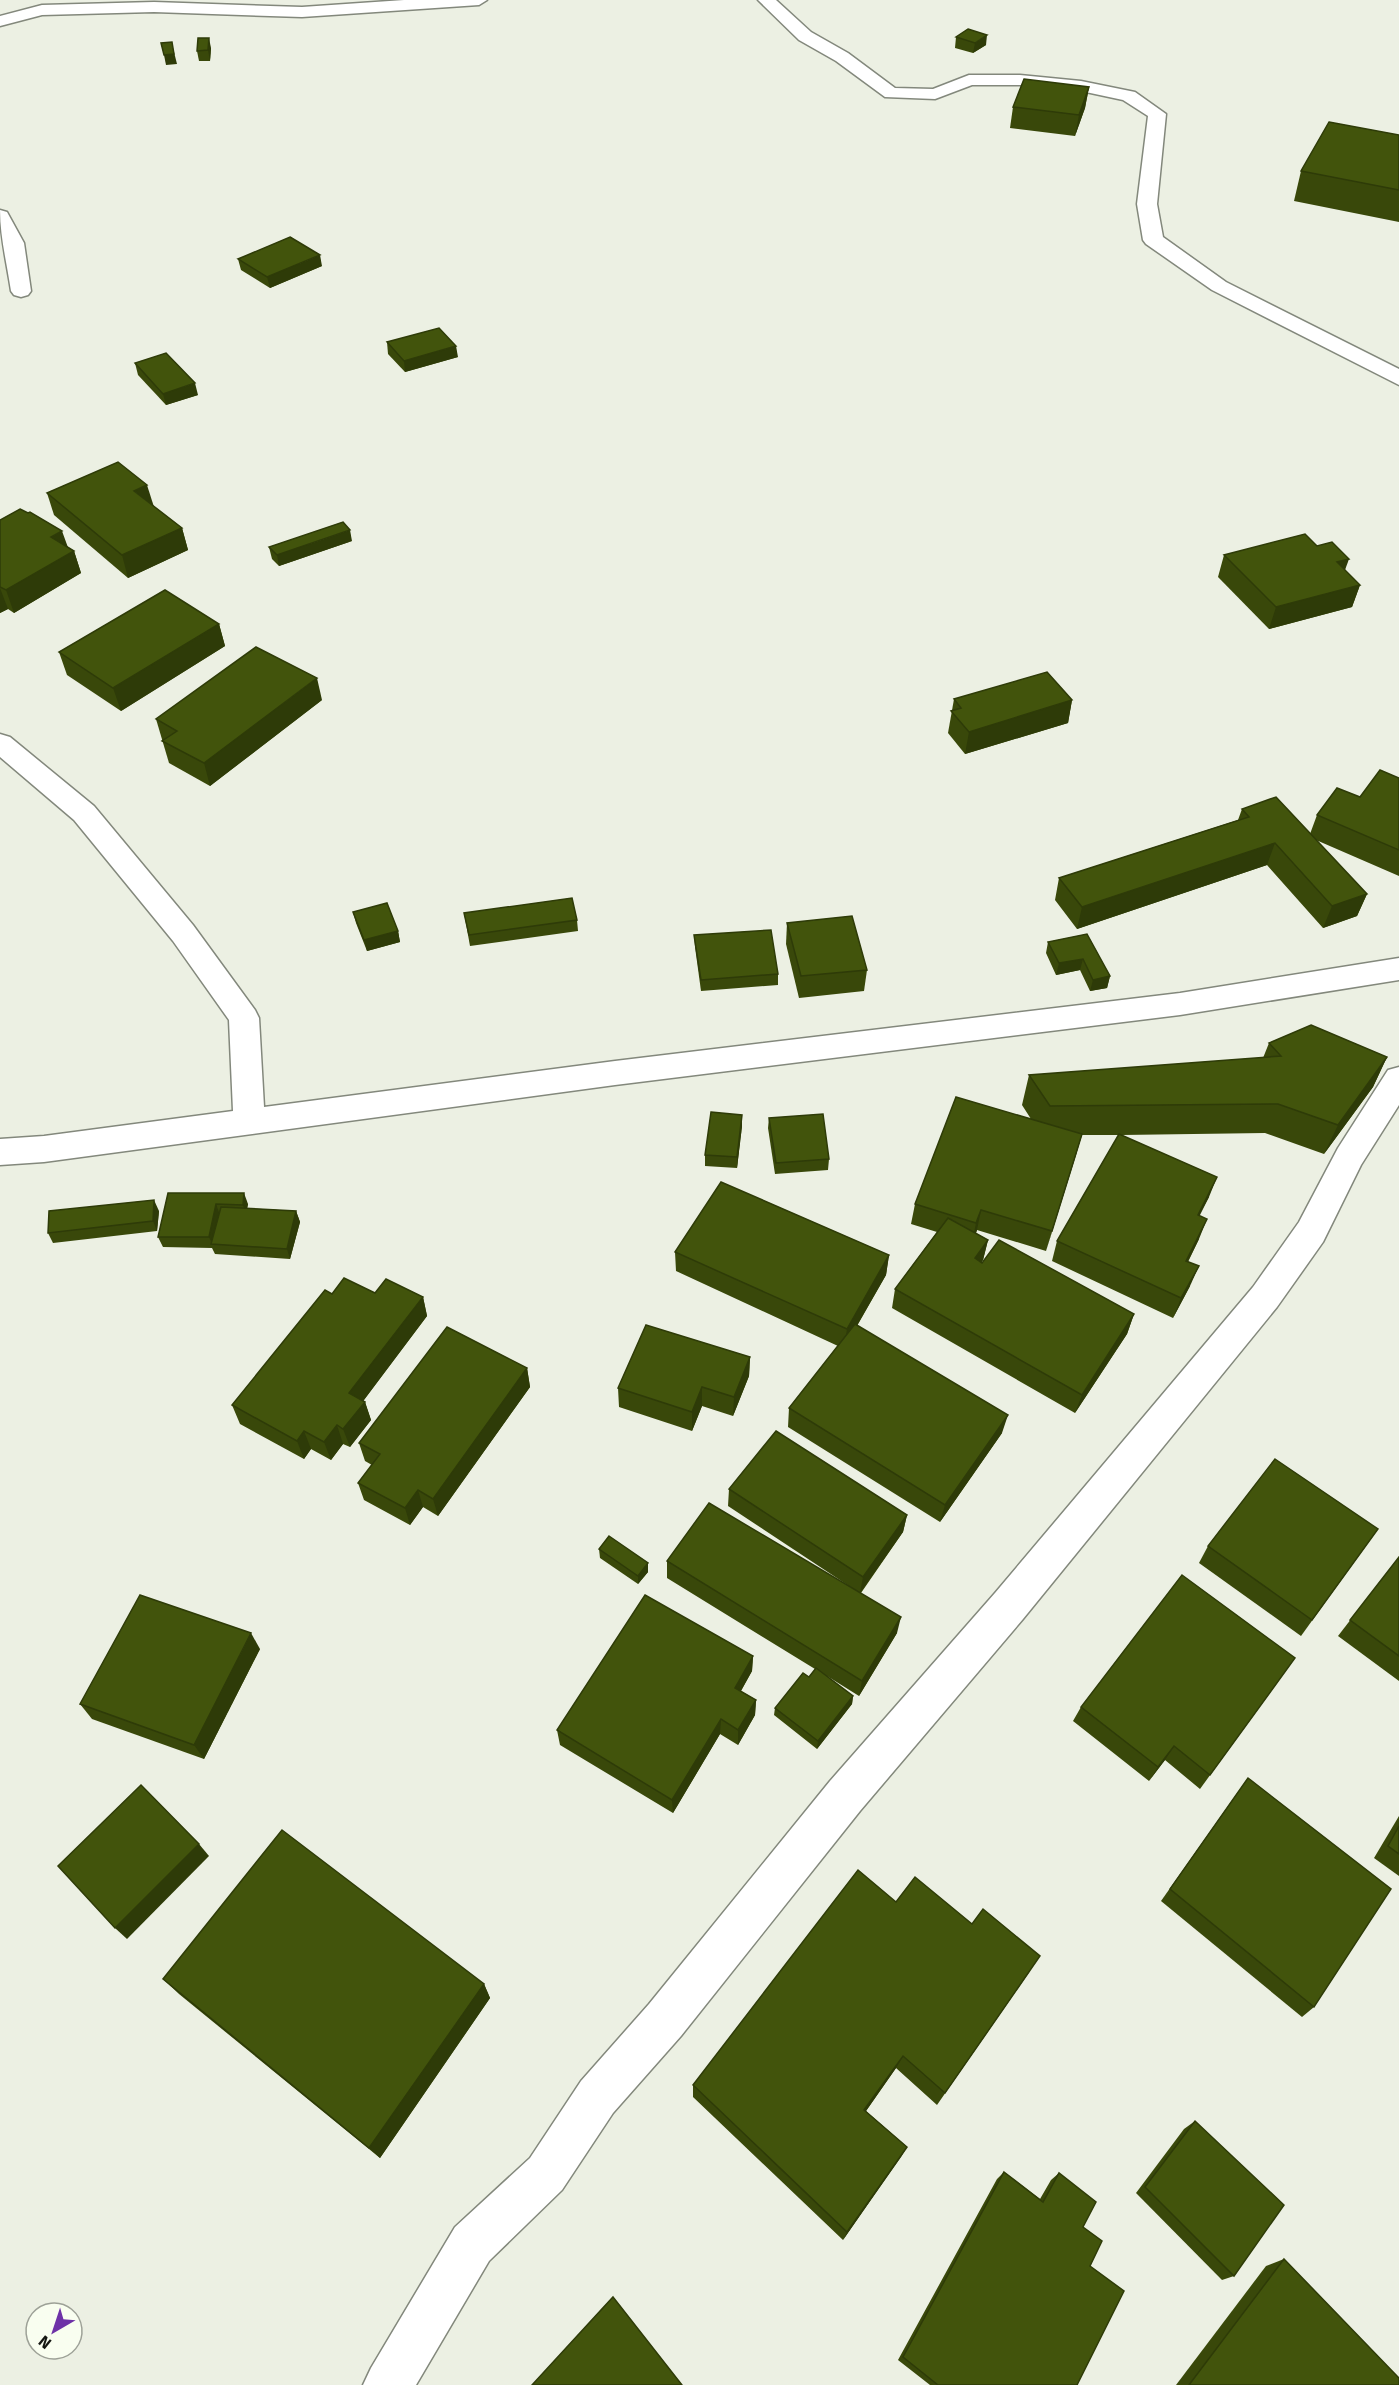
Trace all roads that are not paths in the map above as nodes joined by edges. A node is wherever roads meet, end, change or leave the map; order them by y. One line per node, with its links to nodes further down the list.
1 (479, 0): 3 (street)
2 (766, 0): 6 (street)
3 (0, 21)
4 (0, 216): 5 (street)
5 (21, 291)
6 (1399, 378)
7 (0, 742): 10 (street)
8 (1399, 969): 10 (street)
9 (1399, 1079): 12 (street)
10 (249, 1122): 11 (street)
11 (0, 1152)
12 (388, 2385)

